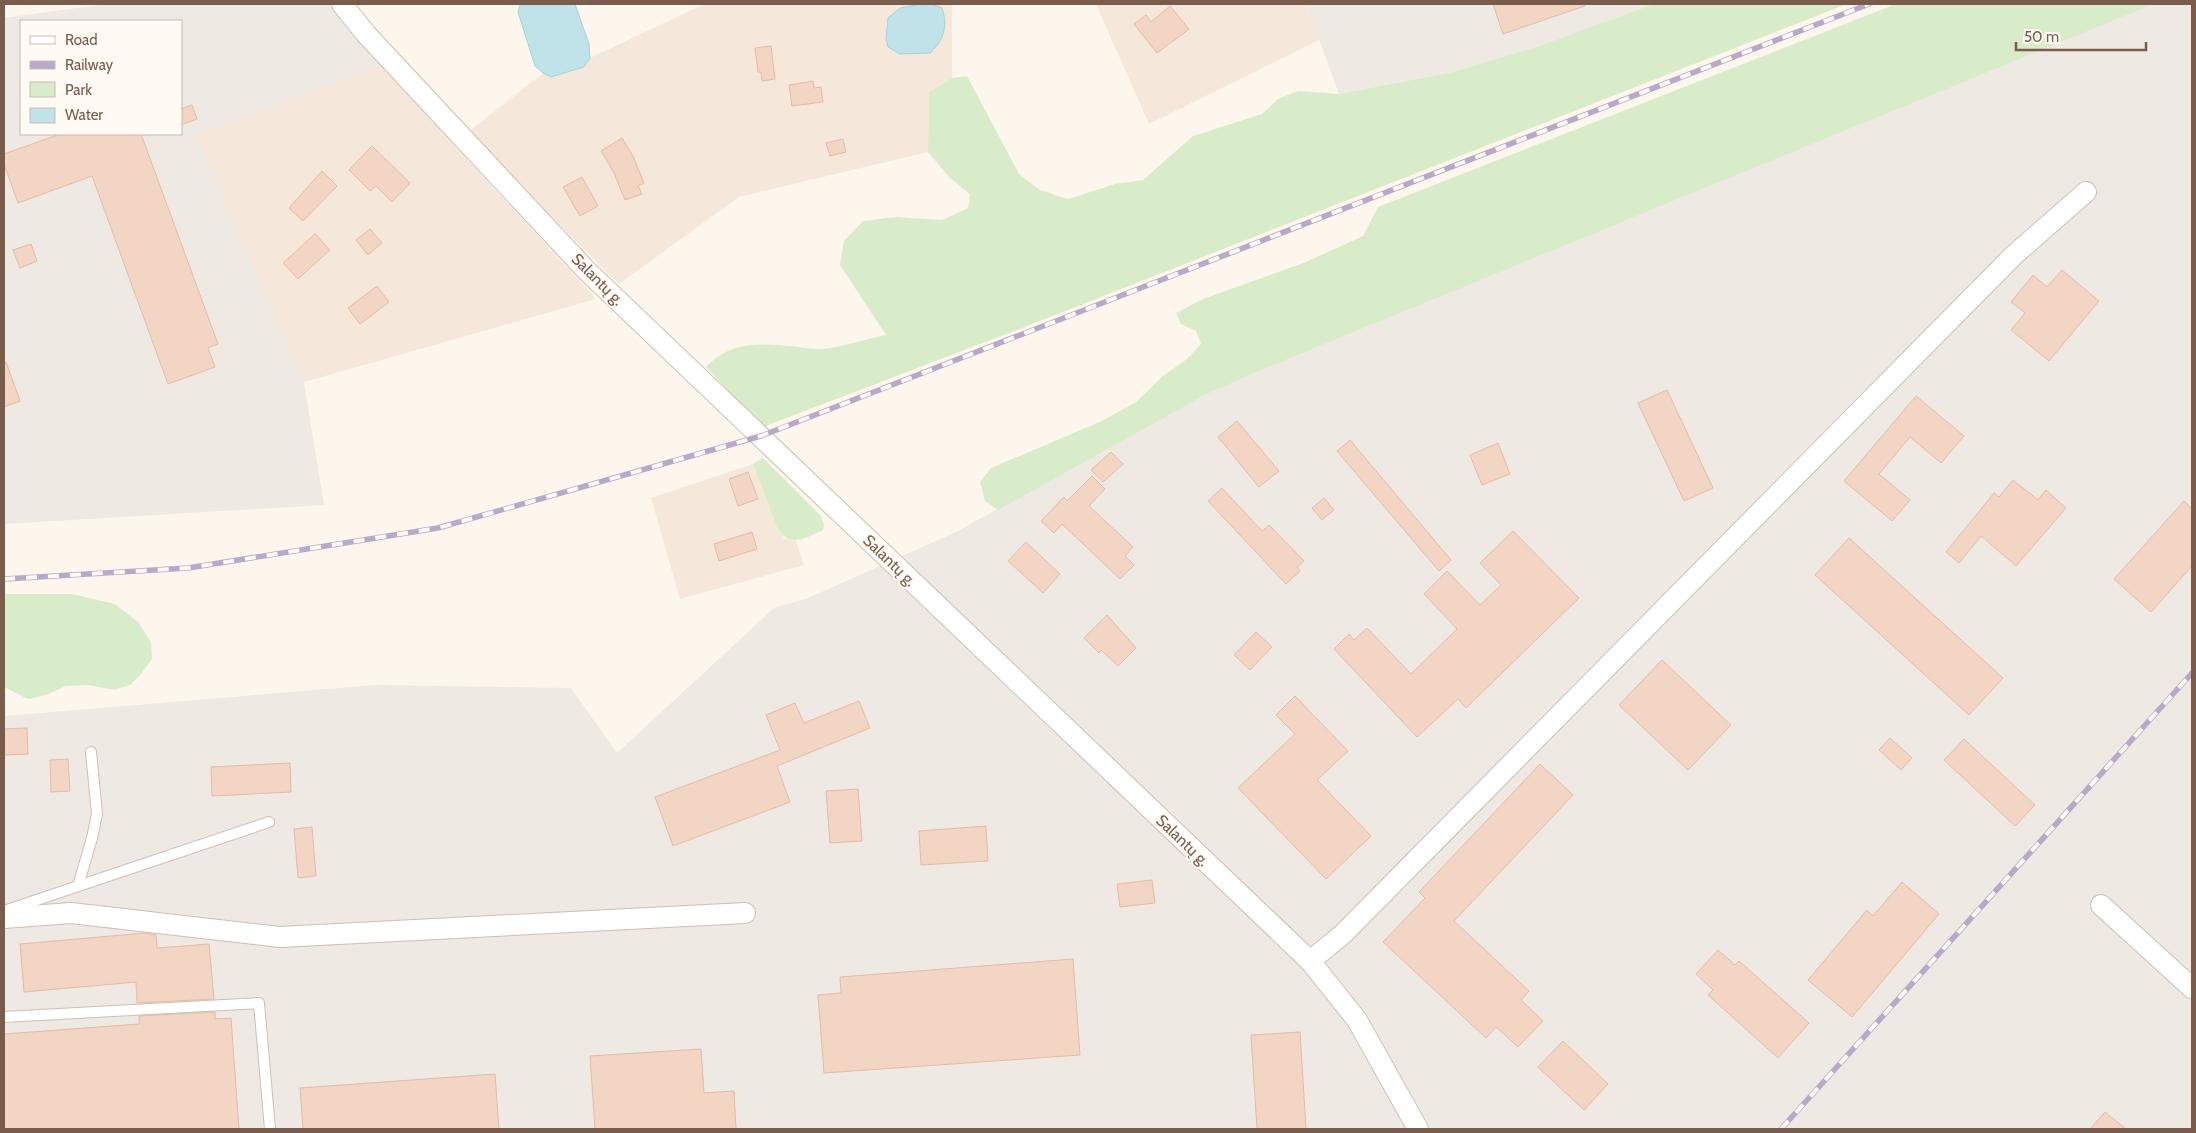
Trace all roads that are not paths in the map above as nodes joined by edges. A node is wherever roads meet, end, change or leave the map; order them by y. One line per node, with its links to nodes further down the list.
1 (342, 4): 10 (street, Salantų g.)
2 (2086, 192): 10 (street)
3 (91, 752): 5 (lane)
4 (269, 822): 5 (lane)
5 (78, 886): 7 (lane)
6 (2101, 905): 11 (street)
7 (4, 911)
8 (745, 913): 9 (street)
9 (4, 918)
10 (1310, 961): 14 (street, Salantų g.)
11 (2192, 988)
12 (4, 1017): 13 (lane)
13 (270, 1129)
14 (1418, 1129)

